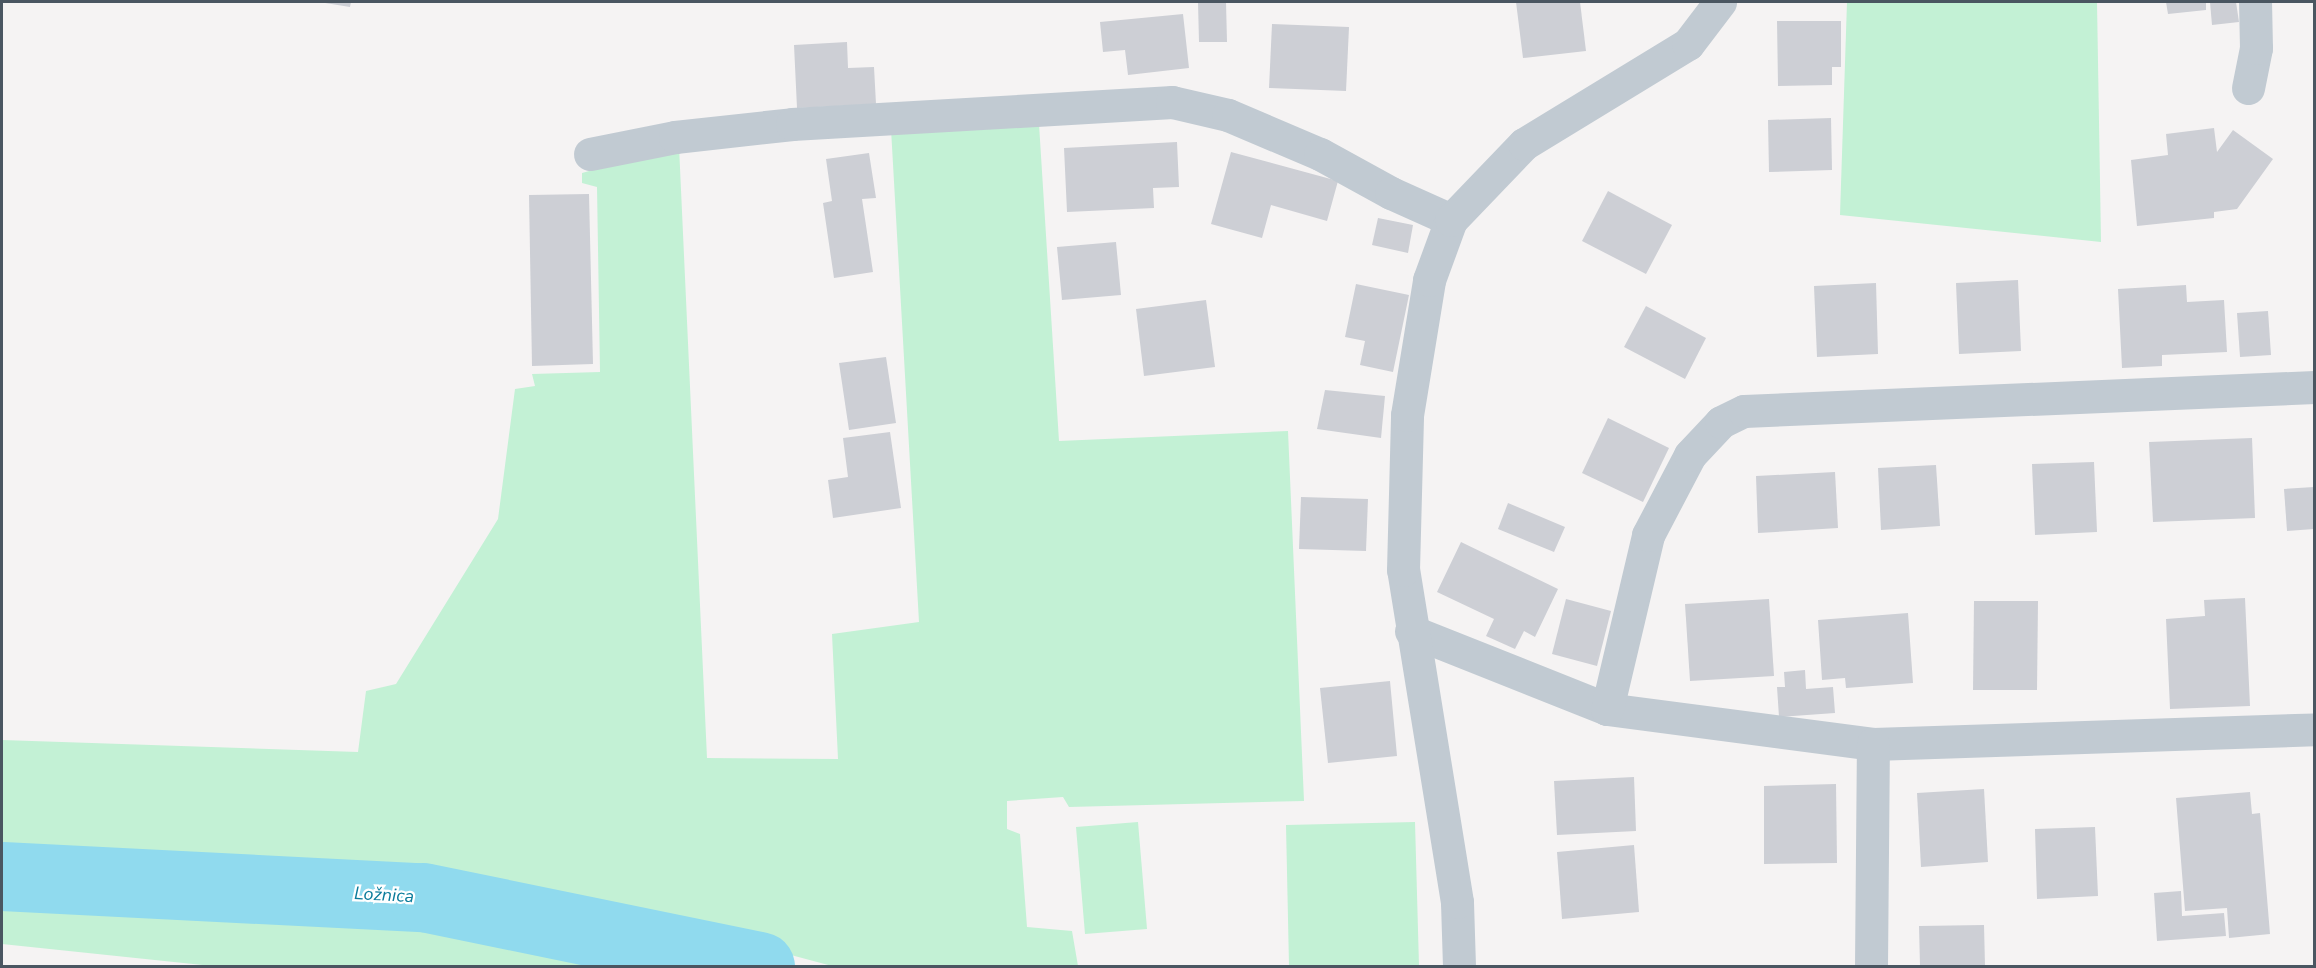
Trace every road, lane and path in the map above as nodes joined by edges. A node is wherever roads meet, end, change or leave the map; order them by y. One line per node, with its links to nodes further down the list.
1 (1720, 2): 5 (street)
2 (2254, 2): 3 (street)
3 (2248, 88)
4 (590, 154): 5 (street)
5 (1451, 220): 7 (street)
6 (2314, 387): 8 (street)
7 (1412, 632): 8 (street); 11 (street)
8 (1606, 709): 10 (street)
9 (2314, 729): 10 (street)
10 (1873, 744): 12 (street)
11 (1459, 966)
12 (1871, 966)

